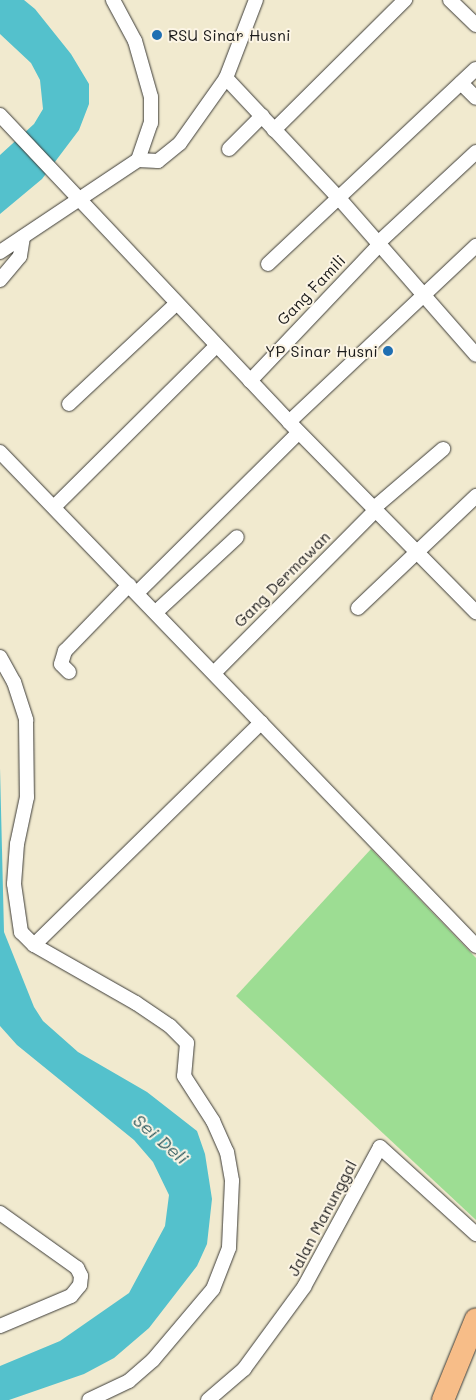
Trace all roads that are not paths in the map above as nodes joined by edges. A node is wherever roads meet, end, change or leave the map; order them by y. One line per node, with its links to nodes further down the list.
1 (113, 0): 15 (street)
2 (256, 0): 7 (street)
3 (405, 0): 12 (street)
4 (450, 0): 5 (street)
5 (476, 25)
6 (476, 69): 8 (street)
7 (226, 78): 10 (street); 15 (street)
8 (461, 83): 9 (street); 16 (street)
9 (476, 98)
10 (262, 116): 12 (street); 13 (street)
11 (4, 120): 17 (street)
12 (274, 130): 16 (street)
13 (229, 149)
14 (476, 152): 19 (street, Gang Famili)
15 (138, 160): 17 (street)
16 (337, 196): 19 (street); 22 (street)
17 (81, 200): 18 (street); 25 (street)
18 (23, 237): 21 (street); 23 (street)
19 (378, 245): 24 (street); 28 (street, Gang Famili)
20 (476, 246): 24 (street)
21 (0, 252)
22 (268, 264)
23 (0, 280)
24 (422, 297): 27 (street); 30 (street)
25 (176, 304): 26 (street); 29 (street)
26 (216, 346): 28 (street); 34 (street)
27 (476, 355)
28 (250, 381): 30 (street)
29 (69, 404)
30 (294, 427): 35 (street); 38 (street)
31 (443, 449): 35 (street, Gang Dermawan)
32 (0, 452): 34 (street)
33 (476, 496): 37 (street)
34 (54, 507): 38 (street)
35 (375, 509): 37 (street); 44 (street, Gang Dermawan)
36 (237, 537): 40 (street)
37 (417, 552): 39 (street); 41 (street)
38 (133, 589): 40 (street); 43 (street)
39 (358, 608)
40 (156, 612): 44 (street)
41 (476, 612)
42 (0, 657): 46 (street)
43 (69, 672)
44 (214, 673): 45 (street)
45 (261, 723): 46 (street); 47 (street)
46 (34, 945): 52 (street)
47 (476, 946)
48 (0, 1213): 51 (street)
49 (476, 1234): 53 (street, Jalan Manunggal)
50 (476, 1319): 54 (main road)
51 (0, 1326)
52 (89, 1400)
53 (208, 1400)
54 (443, 1400)

